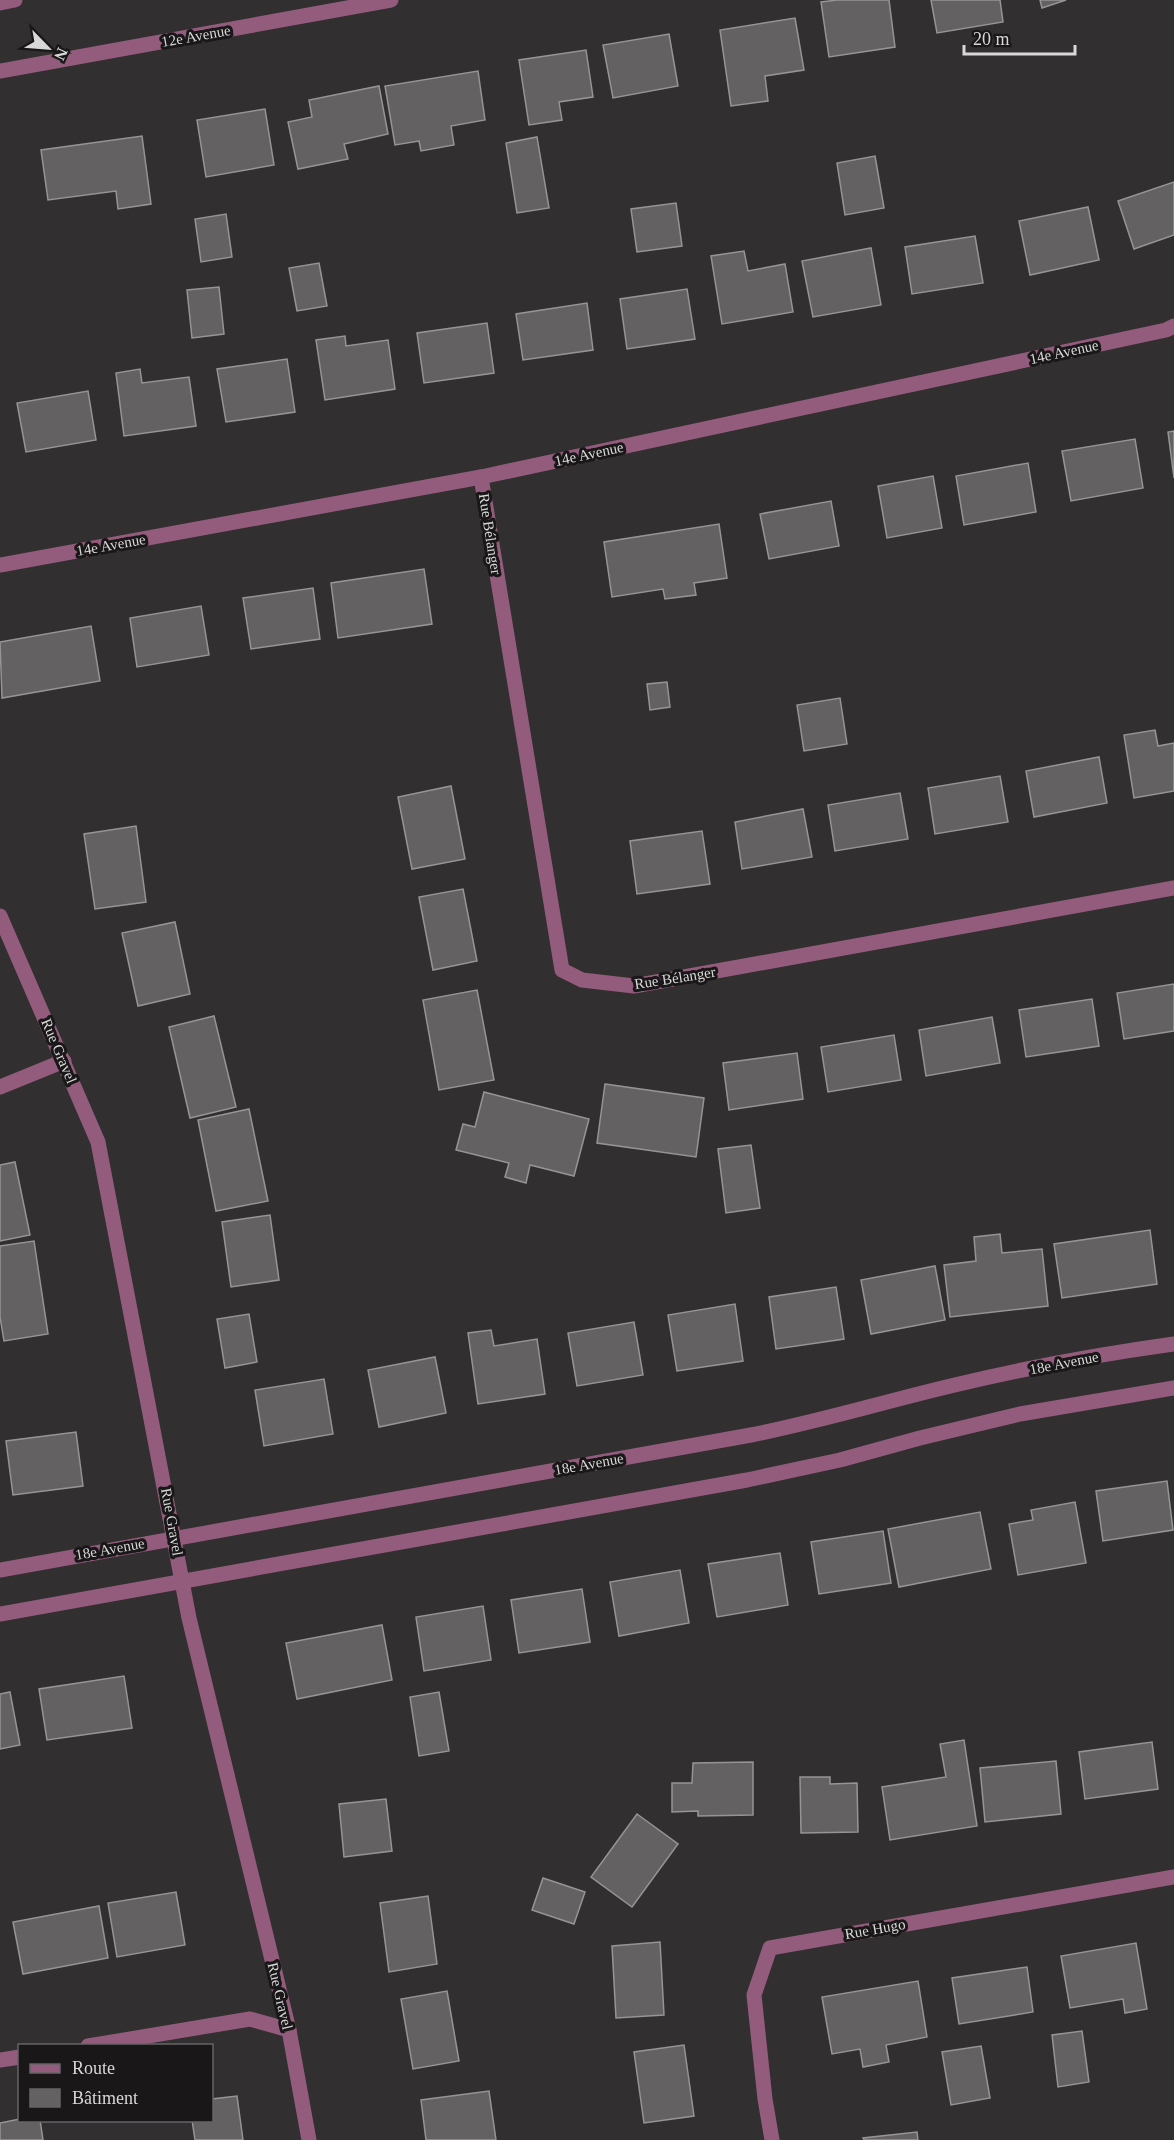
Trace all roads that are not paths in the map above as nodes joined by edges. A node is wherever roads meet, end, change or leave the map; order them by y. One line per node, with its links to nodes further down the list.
1 (15, 0): 3 (street)
2 (391, 0): 4 (street, 12e Avenue)
3 (0, 3)
4 (0, 71)
5 (1174, 326): 6 (street, 14e Avenue)
6 (481, 477): 7 (street, 14e Avenue); 8 (street, Rue Bélanger)
7 (0, 565)
8 (1174, 888)
9 (0, 916): 10 (street, Rue Gravel)
10 (64, 1060): 11 (street); 14 (street, Rue Gravel)
11 (0, 1087)
12 (1174, 1344): 14 (street, 18e Avenue)
13 (1174, 1388): 16 (street)
14 (175, 1538): 15 (street, 18e Avenue); 16 (street, Rue Gravel)
15 (0, 1570)
16 (182, 1581): 17 (street); 19 (street, Rue Gravel)
17 (0, 1614)
18 (1174, 1876): 24 (street, Rue Hugo)
19 (289, 2030): 20 (street); 23 (street, Rue Gravel)
20 (100, 2044)
21 (18, 2057): 22 (street)
22 (0, 2060)
23 (309, 2140)
24 (772, 2140)

